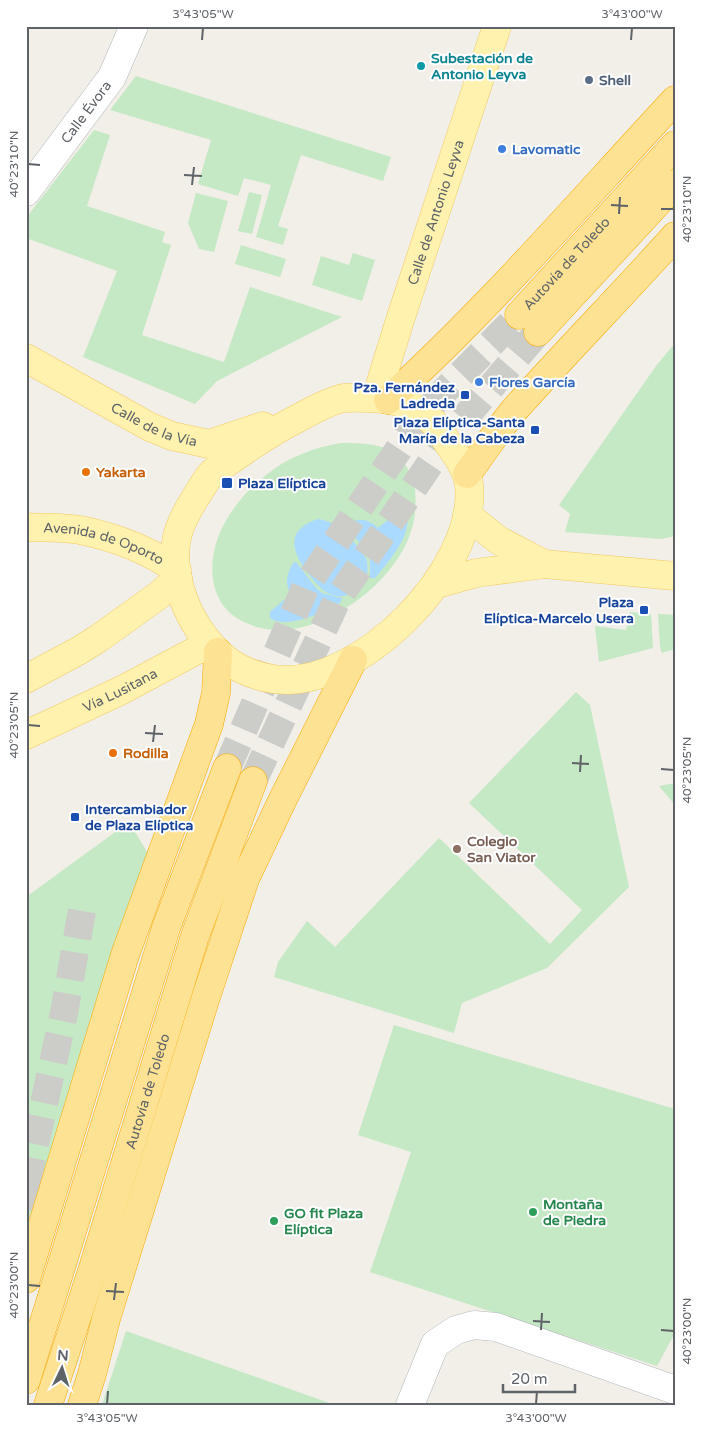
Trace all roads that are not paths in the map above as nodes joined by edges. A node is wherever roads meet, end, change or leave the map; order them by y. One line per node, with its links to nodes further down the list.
1 (134, 26): 6 (street, Calle Évora)
2 (497, 26): 11 (main road, Calle de Antonio Leyva)
3 (675, 100): 11 (highway)
4 (675, 145): 5 (highway, Autovía de Toledo)
5 (675, 184)
6 (26, 192)
7 (675, 236): 9 (highway)
8 (675, 249): 9 (street)
9 (631, 284): 13 (highway)
10 (26, 358): 12 (main road, Calle de la Vía)
11 (382, 399): 12 (main road); 13 (main road)
12 (319, 408): 17 (main road)
13 (467, 474): 14 (main road)
14 (467, 515): 16 (main road); 19 (main road)
15 (26, 527): 17 (main road, Avenida de Oporto)
16 (544, 564): 18 (main road); 19 (main road)
17 (177, 574): 20 (main road); 22 (main road)
18 (675, 576)
19 (437, 584): 21 (main road)
20 (215, 649): 21 (main road); 23 (main road, Vía Lusitana); 26 (highway)
21 (353, 660): 30 (highway)
22 (26, 679)
23 (26, 735)
24 (227, 768): 27 (highway)
25 (253, 781): 29 (highway, Autovía de Toledo)
26 (26, 1279)
27 (26, 1380)
28 (675, 1390): 31 (street)
29 (48, 1405)
30 (82, 1405)
31 (410, 1405)

